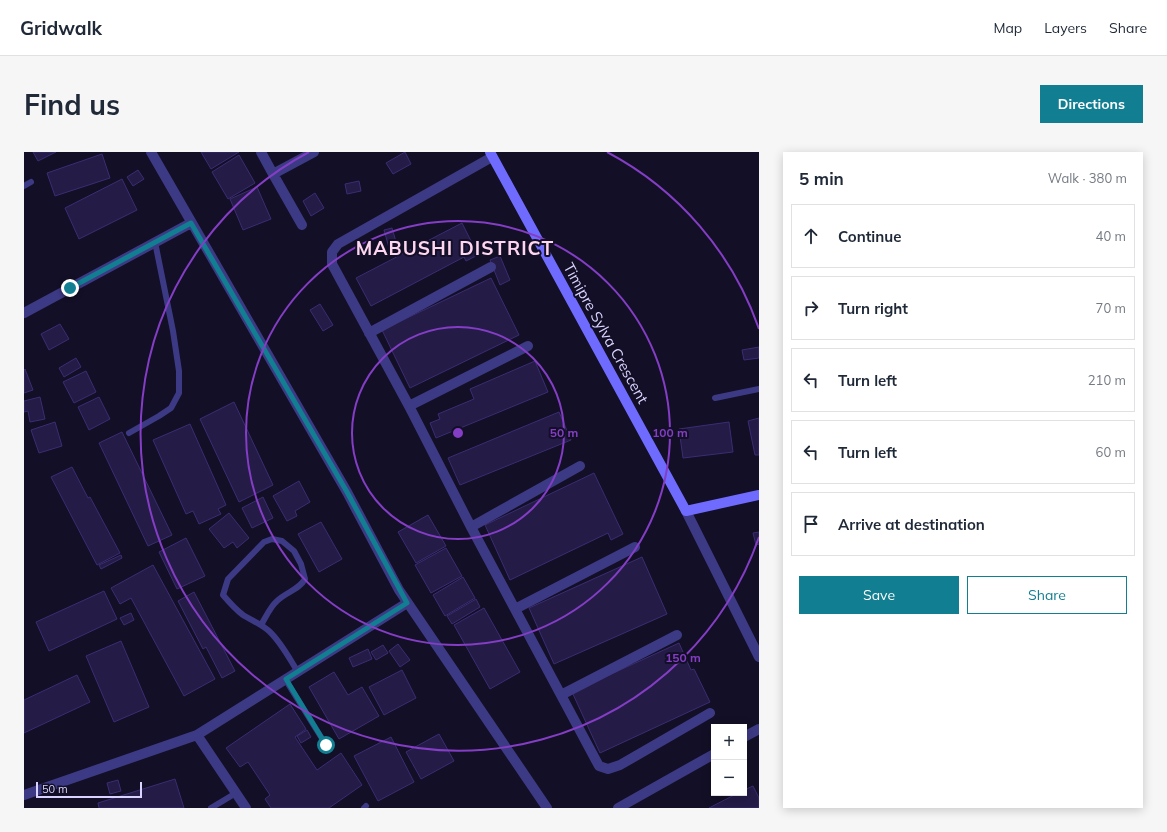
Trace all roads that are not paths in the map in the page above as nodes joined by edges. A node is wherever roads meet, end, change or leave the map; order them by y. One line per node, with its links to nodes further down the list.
1 (151, 152): 8 (street)
2 (261, 152): 5 (street)
3 (314, 152): 5 (street)
4 (491, 154): 13 (street); 21 (street, Timipre Sylva Crescent)
5 (273, 174): 9 (street)
6 (31, 182): 7 (lane)
7 (24, 186)
8 (191, 223): 10 (street); 24 (street)
9 (302, 225)
10 (155, 242): 12 (street); 18 (lane)
11 (491, 267): 13 (street)
12 (24, 313)
13 (369, 333): 17 (street)
14 (528, 346): 17 (street)
15 (759, 389): 16 (lane)
16 (715, 398)
17 (409, 406): 22 (street)
18 (129, 433)
19 (580, 466): 22 (street)
20 (759, 495): 21 (street)
21 (686, 511): 28 (street, Timipre Sylva Crescent)
22 (472, 527): 25 (street)
23 (634, 547): 25 (street)
24 (407, 603): 29 (street); 42 (street)
25 (515, 609): 31 (street)
26 (261, 625): 26 (lane); 29 (lane)
27 (677, 635): 31 (street)
28 (759, 657)
29 (298, 672): 30 (street)
30 (286, 679): 34 (street); 36 (lane)
31 (561, 695): 32 (street)
32 (710, 713)
33 (759, 729): 35 (street)
34 (197, 735): 38 (street); 39 (street)
35 (747, 735)
36 (326, 745)
37 (711, 756): 43 (street)
38 (236, 793): 40 (lane); 41 (street)
39 (24, 795)
40 (211, 808)
41 (246, 808)
42 (547, 808)
43 (618, 808)

